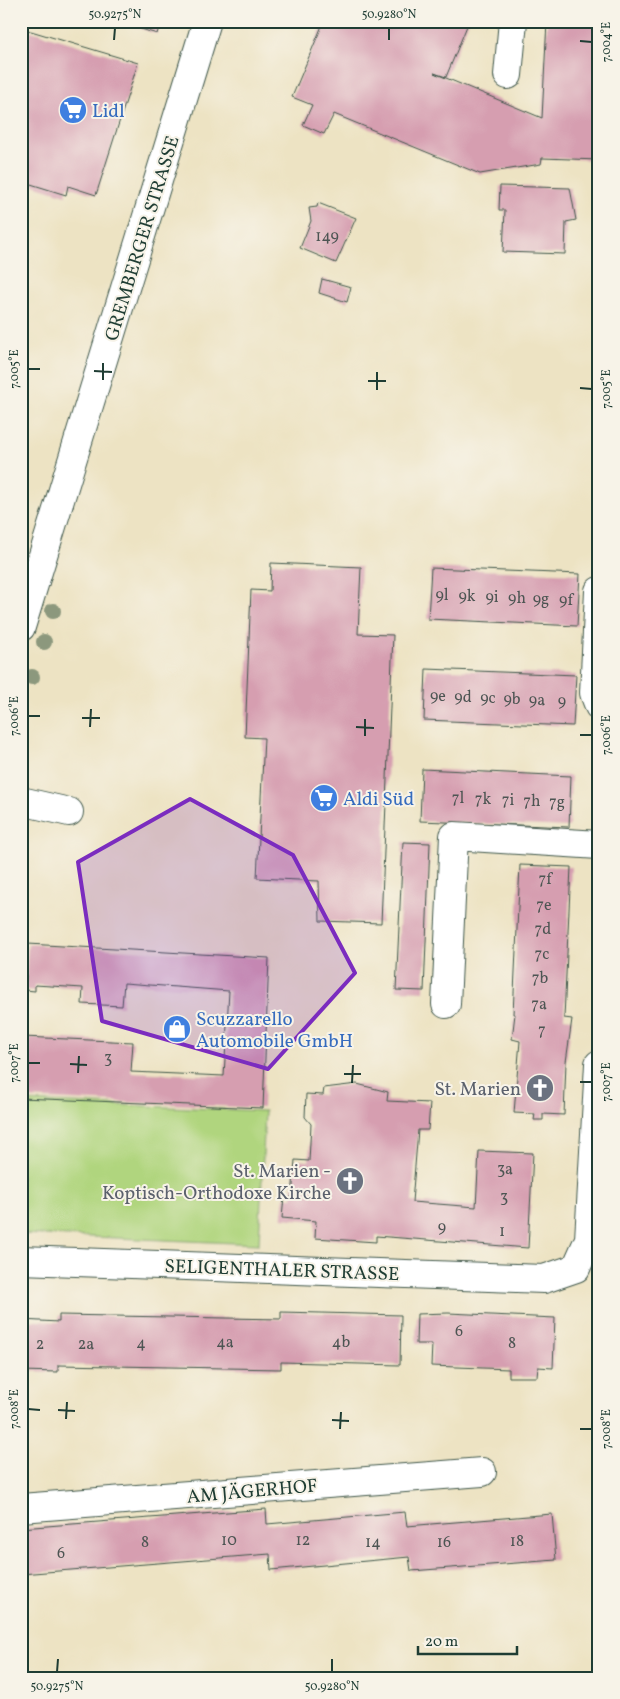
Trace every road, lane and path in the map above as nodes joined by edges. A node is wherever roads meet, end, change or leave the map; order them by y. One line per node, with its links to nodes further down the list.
1 (206, 21): 5 (street, GREMBERGER STRASSE)
2 (513, 21): 3 (street)
3 (508, 75)
4 (599, 591): 6 (street)
5 (21, 627)
6 (599, 706)
7 (21, 801): 8 (street)
8 (69, 812)
9 (599, 845): 10 (street)
10 (446, 1004)
11 (599, 1064): 12 (street, SELIGENTHALER STRASSE)
12 (21, 1260)
13 (482, 1472): 14 (street, AM JÄGERHOF)
14 (21, 1508)

